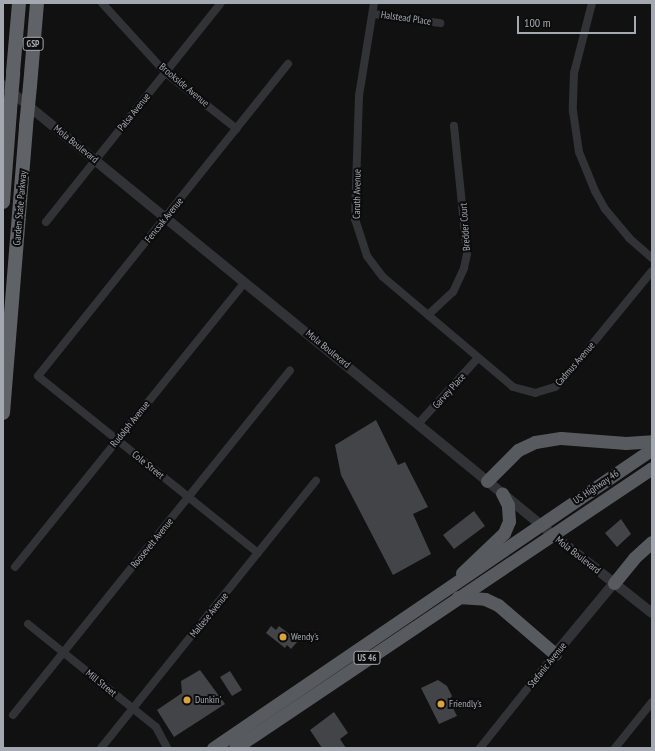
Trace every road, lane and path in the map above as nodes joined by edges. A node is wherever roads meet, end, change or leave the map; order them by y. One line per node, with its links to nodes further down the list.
1 (19, 3): 15 (highway, Garden State Parkway / GSP, bridge)
2 (37, 3): 25 (highway, Garden State Parkway / GSP, bridge)
3 (102, 3): 10 (street, Brookside Avenue)
4 (221, 3): 10 (street, Palsa Avenue)
5 (374, 3): 7 (street, Caruth Avenue)
6 (592, 3): 18 (street)
7 (372, 14): 8 (street, Halstead Place); 21 (street, Caruth Avenue)
8 (440, 23)
9 (288, 64): 13 (street, Fencsak Avenue)
10 (166, 73): 13 (street, Brookside Avenue); 14 (street, Palsa Avenue)
11 (3, 85): 14 (street, Mola Boulevard)
12 (454, 126): 21 (street, Bredder Court)
13 (237, 129): 16 (street, Fencsak Avenue)
14 (95, 160): 16 (street, Mola Boulevard); 17 (street, Palsa Avenue)
15 (3, 202)
16 (166, 218): 20 (street, Mola Boulevard); 24 (street, Fencsak Avenue)
17 (46, 222)
18 (652, 258)
19 (652, 271): 22 (street, Cadmus Avenue)
20 (245, 282): 26 (street, Mola Boulevard); 27 (street, Rudolph Avenue)
21 (428, 315): 22 (street, Caruth Avenue)
22 (478, 358): 26 (street, Garvey Place)
23 (290, 371): 36 (street, Roosevelt Avenue)
24 (38, 376): 27 (street, Cole Street)
25 (3, 413)
26 (419, 423): 34 (street, Mola Boulevard)
27 (118, 440): 36 (street, Cole Street); 41 (street, Rudolph Avenue)
28 (652, 441): 34 (highway)
29 (652, 449): 37 (highway, US Highway 46 / US 46)
30 (652, 468): 32 (highway, US Highway 46 / US 46)
31 (652, 474): 32 (highway)
32 (636, 478): 38 (highway, US Highway 46 / US 46)
33 (316, 481): 40 (street, Maltese Avenue)
34 (487, 481): 35 (street, Mola Boulevard)
35 (502, 493): 37 (street, Mola Boulevard); 43 (highway)
36 (188, 497): 40 (street, Cole Street); 46 (street, Roosevelt Avenue)
37 (541, 525): 38 (street, Mola Boulevard); 43 (highway, US 46)
38 (552, 534): 42 (street, Mola Boulevard); 43 (highway, US 46)
39 (652, 542): 42 (highway)
40 (258, 553): 49 (street, Maltese Avenue)
41 (15, 567)
42 (614, 583): 44 (street, Mola Boulevard); 47 (street, Stefanic Avenue)
43 (454, 592): 47 (highway); 53 (highway, US 46); 54 (highway, US 46)
44 (652, 613)
45 (28, 624): 46 (street, Mill Street)
46 (64, 653): 49 (street, Mill Street); 50 (street, Roosevelt Avenue)
47 (555, 654): 55 (street, Stefanic Avenue)
48 (652, 702): 56 (street)
49 (133, 709): 51 (street, Maltese Avenue); 52 (street, Mill Street)
50 (13, 715)
51 (101, 748)
52 (167, 748)
53 (213, 748)
54 (235, 748)
55 (480, 748)
56 (615, 748)

